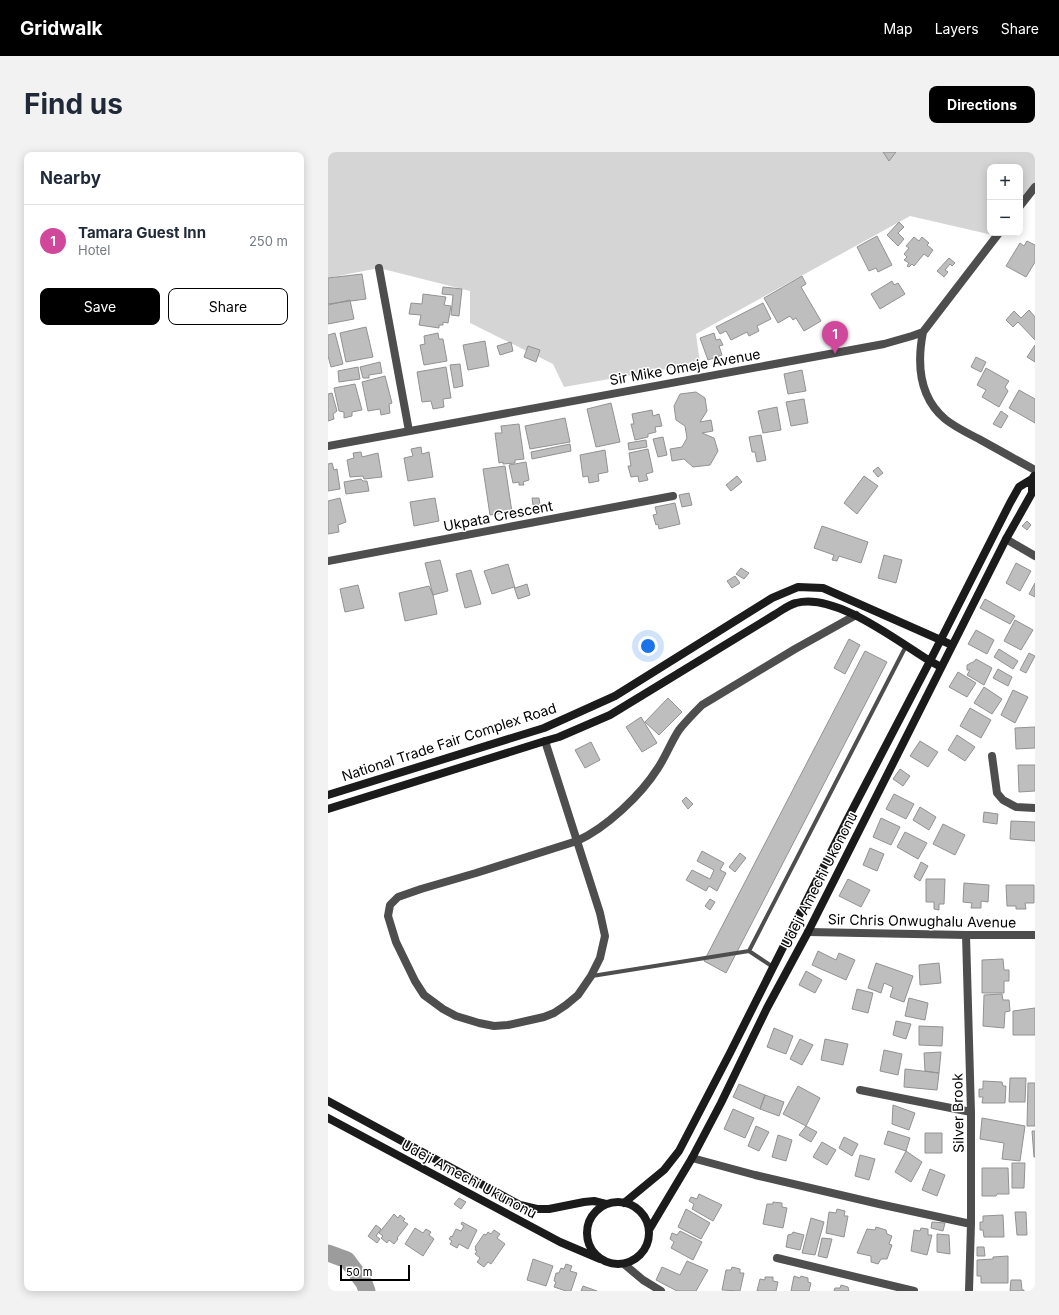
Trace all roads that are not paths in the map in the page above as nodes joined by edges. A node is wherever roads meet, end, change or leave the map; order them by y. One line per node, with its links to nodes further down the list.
1 (1035, 187): 2 (street)
2 (1023, 202)
3 (997, 236): 5 (street)
4 (379, 268): 6 (street)
5 (923, 332): 6 (street, Sir Mike Omeje Avenue); 8 (street)
6 (409, 431): 7 (street, Sir Mike Omeje Avenue)
7 (328, 446)
8 (1035, 470)
9 (1034, 477): 11 (main road, Udeji Amechi Ukononu); 15 (main road, Udeji Amechi Ukononu)
10 (673, 496): 13 (street, Ukpata Crescent)
11 (1006, 539): 12 (street); 16 (main road, Udeji Amechi Ukononu)
12 (1035, 556)
13 (328, 561)
14 (856, 615): 17 (main road, National Trade Fair Complex Road); 20 (main road, National Trade Fair Complex Road); 25 (street)
15 (941, 639): 16 (main road, National Trade Fair Complex Road); 18 (main road, Udeji Amechi Ukononu); 22 (main road, National Trade Fair Complex Road)
16 (952, 645): 19 (main road, Udeji Amechi Ukononu)
17 (906, 646): 18 (main road, National Trade Fair Complex Road); 29 (lane)
18 (930, 661): 19 (main road, National Trade Fair Complex Road); 30 (main road, Udeji Amechi Ukononu)
19 (942, 667): 26 (main road, Udeji Amechi Ukononu)
20 (545, 741): 24 (main road, National Trade Fair Complex Road); 25 (street)
21 (992, 756): 23 (street)
22 (328, 795)
23 (1035, 808)
24 (328, 809)
25 (577, 841): 31 (street); 31 (street)
26 (808, 932): 28 (street, Sir Chris Onwughalu Avenue); 33 (main road, Udeji Amechi Ukononu)
27 (1035, 935): 28 (street, Sir Chris Onwughalu Avenue)
28 (966, 936): 36 (street, Silver Brook)
29 (749, 951): 30 (lane); 31 (lane)
30 (773, 967): 32 (main road, Udeji Amechi Ukononu)
31 (592, 976)
32 (755, 1002): 33 (main road); 39 (main road, Udeji Amechi Ukononu)
33 (767, 1008): 38 (main road, Udeji Amechi Ukononu)
34 (860, 1090): 36 (street)
35 (328, 1101): 40 (main road, Udeji Amechi Ukunonu)
36 (971, 1112): 41 (street, Silver Brook)
37 (328, 1118): 44 (main road, Udeji Amechi Ukunonu)
38 (692, 1158): 41 (street); 42 (main road, Udeji Amechi Ukononu)
39 (624, 1202): 40 (main road); 42 (main road)
40 (606, 1204): 44 (main road)
41 (971, 1224): 48 (street, Silver Brook)
42 (649, 1230): 45 (main road)
43 (777, 1258): 47 (street)
44 (600, 1259): 45 (main road)
45 (624, 1264): 46 (street)
46 (661, 1291)
47 (914, 1291)
48 (969, 1291)

